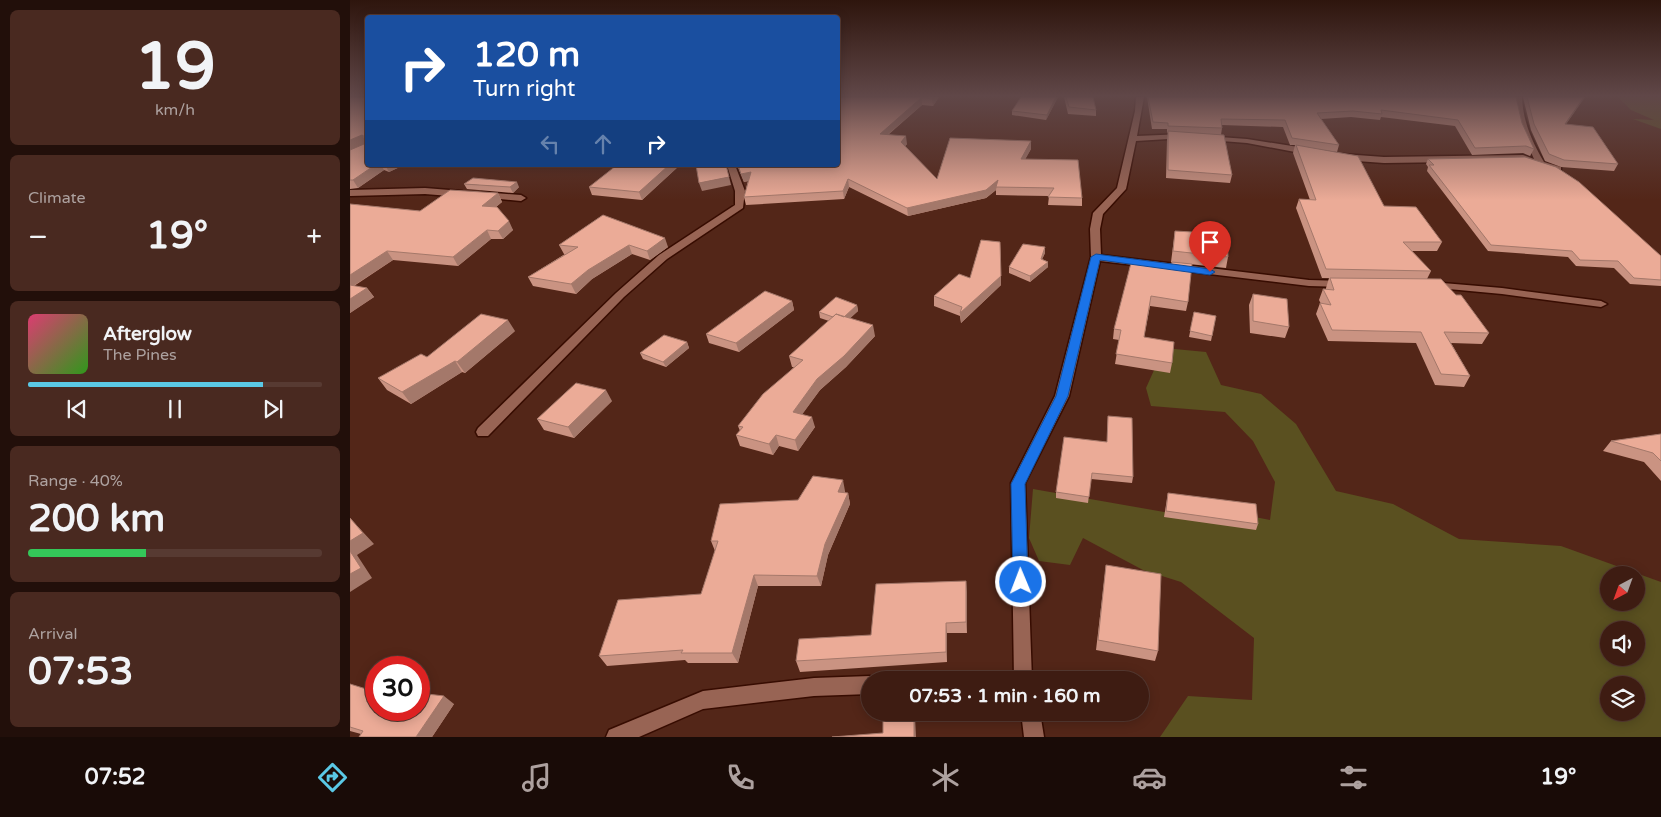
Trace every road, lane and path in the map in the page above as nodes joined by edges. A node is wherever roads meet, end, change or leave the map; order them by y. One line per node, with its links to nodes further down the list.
1 (1134, 131): 3 (street)
2 (1523, 131): 6 (street)
3 (1132, 139): 4 (street); 11 (street)
4 (1317, 153)
5 (1334, 156): 6 (street)
6 (1540, 162): 8 (street)
7 (732, 167): 15 (street)
8 (1565, 174)
9 (350, 193): 10 (street)
10 (521, 198)
11 (1096, 257): 12 (street); 16 (street)
12 (1359, 284)
13 (1417, 285): 14 (street)
14 (1601, 304)
15 (484, 432)
16 (1023, 671)
17 (861, 685): 19 (street)
18 (1031, 721): 20 (street)
19 (616, 737)
20 (1034, 737)

